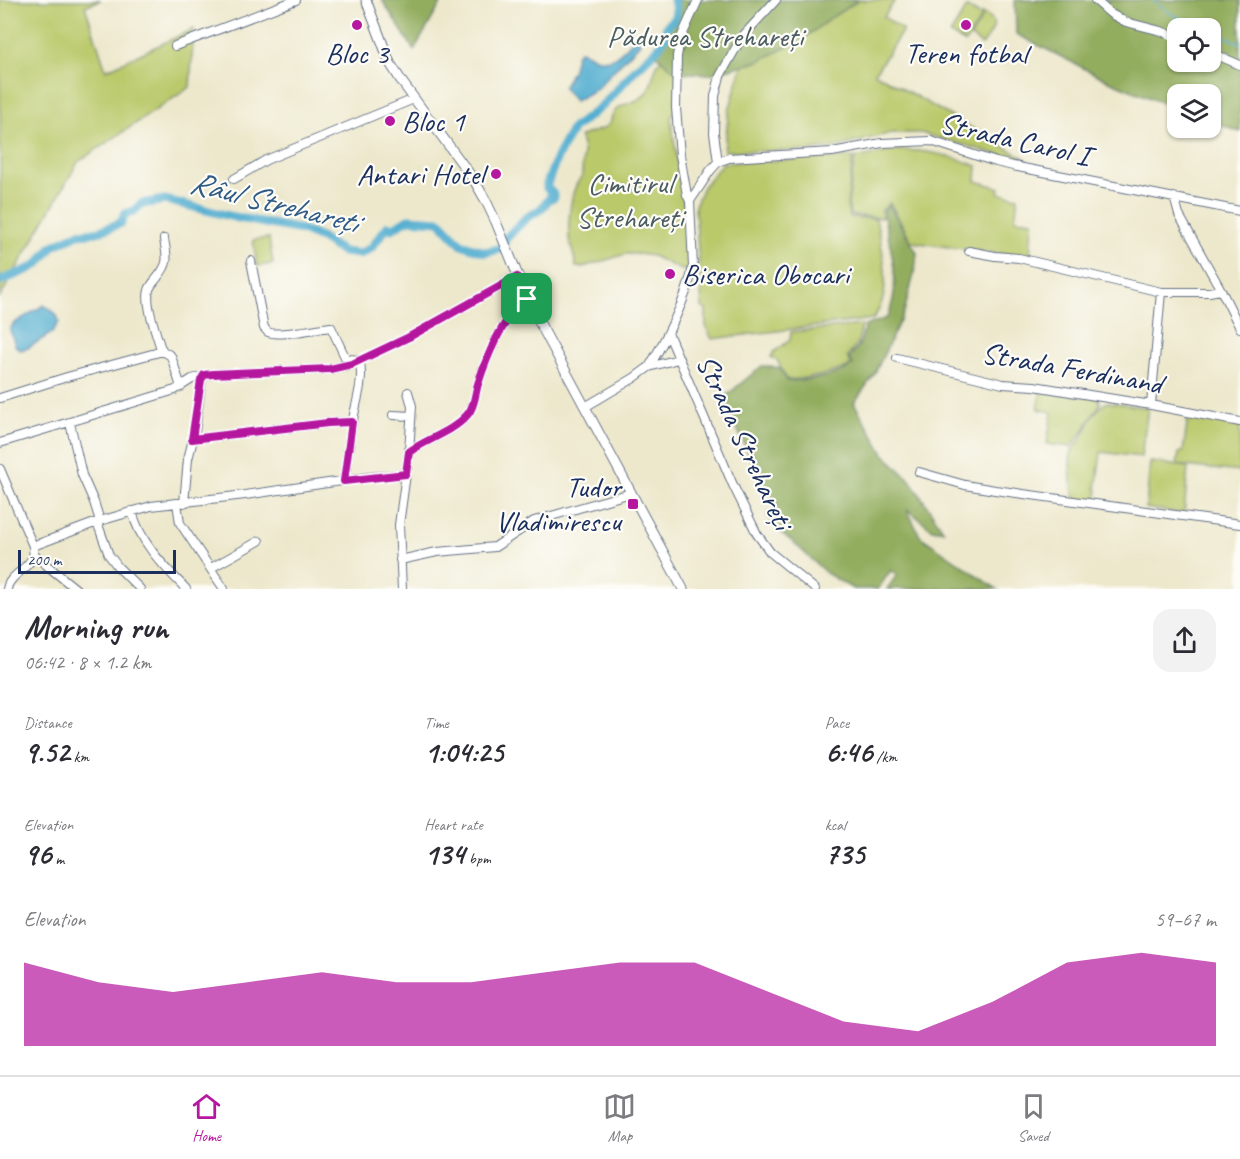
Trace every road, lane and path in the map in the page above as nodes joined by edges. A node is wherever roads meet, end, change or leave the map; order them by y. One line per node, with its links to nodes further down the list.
1 (296, 0): 7 (street)
2 (366, 0): 10 (main road)
3 (698, 0): 14 (street)
4 (776, 0): 11 (street)
5 (1095, 0): 6 (street)
6 (1167, 33)
7 (175, 46)
8 (1221, 57): 9 (street)
9 (1240, 65)
10 (414, 99): 12 (street); 19 (main road)
11 (718, 162): 13 (street, Strada Carol I); 14 (street)
12 (234, 179)
13 (1174, 197): 15 (street, Strada Carol I); 20 (street)
14 (690, 201): 24 (street)
15 (1240, 211)
16 (164, 238): 25 (street)
17 (969, 250): 21 (street)
18 (251, 261): 28 (street)
19 (517, 277): 22 (main road); 28 (street)
20 (1221, 290): 21 (street); 23 (street)
21 (1161, 292): 34 (street)
22 (527, 299): 35 (main road); 43 (street)
23 (1240, 328)
24 (668, 333): 26 (street, Strada Strehareți); 29 (street)
25 (163, 351): 31 (street); 33 (street)
26 (678, 358): 29 (street); 65 (street, Strada Strehareți)
27 (897, 358): 34 (street, Strada Ferdinand)
28 (359, 360): 30 (street); 38 (street)
29 (649, 367): 35 (street)
30 (202, 377): 31 (street); 41 (street)
31 (181, 387): 40 (street)
32 (408, 392): 37 (street)
33 (0, 398)
34 (1151, 405): 39 (street, Strada Ferdinand)
35 (585, 407): 48 (main road)
36 (393, 415): 37 (street)
37 (411, 416): 43 (street)
38 (352, 422): 41 (street); 47 (street)
39 (1240, 422)
40 (70, 423): 42 (street); 51 (street)
41 (192, 439): 49 (street)
42 (0, 443)
43 (409, 452): 46 (street)
44 (0, 469): 54 (street)
45 (919, 472): 52 (street)
46 (406, 474): 47 (street); 56 (street)
47 (344, 481): 49 (street)
48 (631, 493): 56 (street); 64 (main road)
49 (181, 503): 50 (street); 57 (street)
50 (132, 511): 51 (street); 61 (street)
51 (99, 522): 54 (street); 60 (street)
52 (1240, 524)
53 (259, 541): 57 (street)
54 (33, 546): 55 (street)
55 (34, 555): 58 (street); 59 (street)
56 (400, 560): 63 (street)
57 (211, 568): 62 (street)
58 (7, 588)
59 (76, 589)
60 (140, 589)
61 (186, 589)
62 (224, 589)
63 (402, 589)
64 (683, 589)
65 (815, 589)

